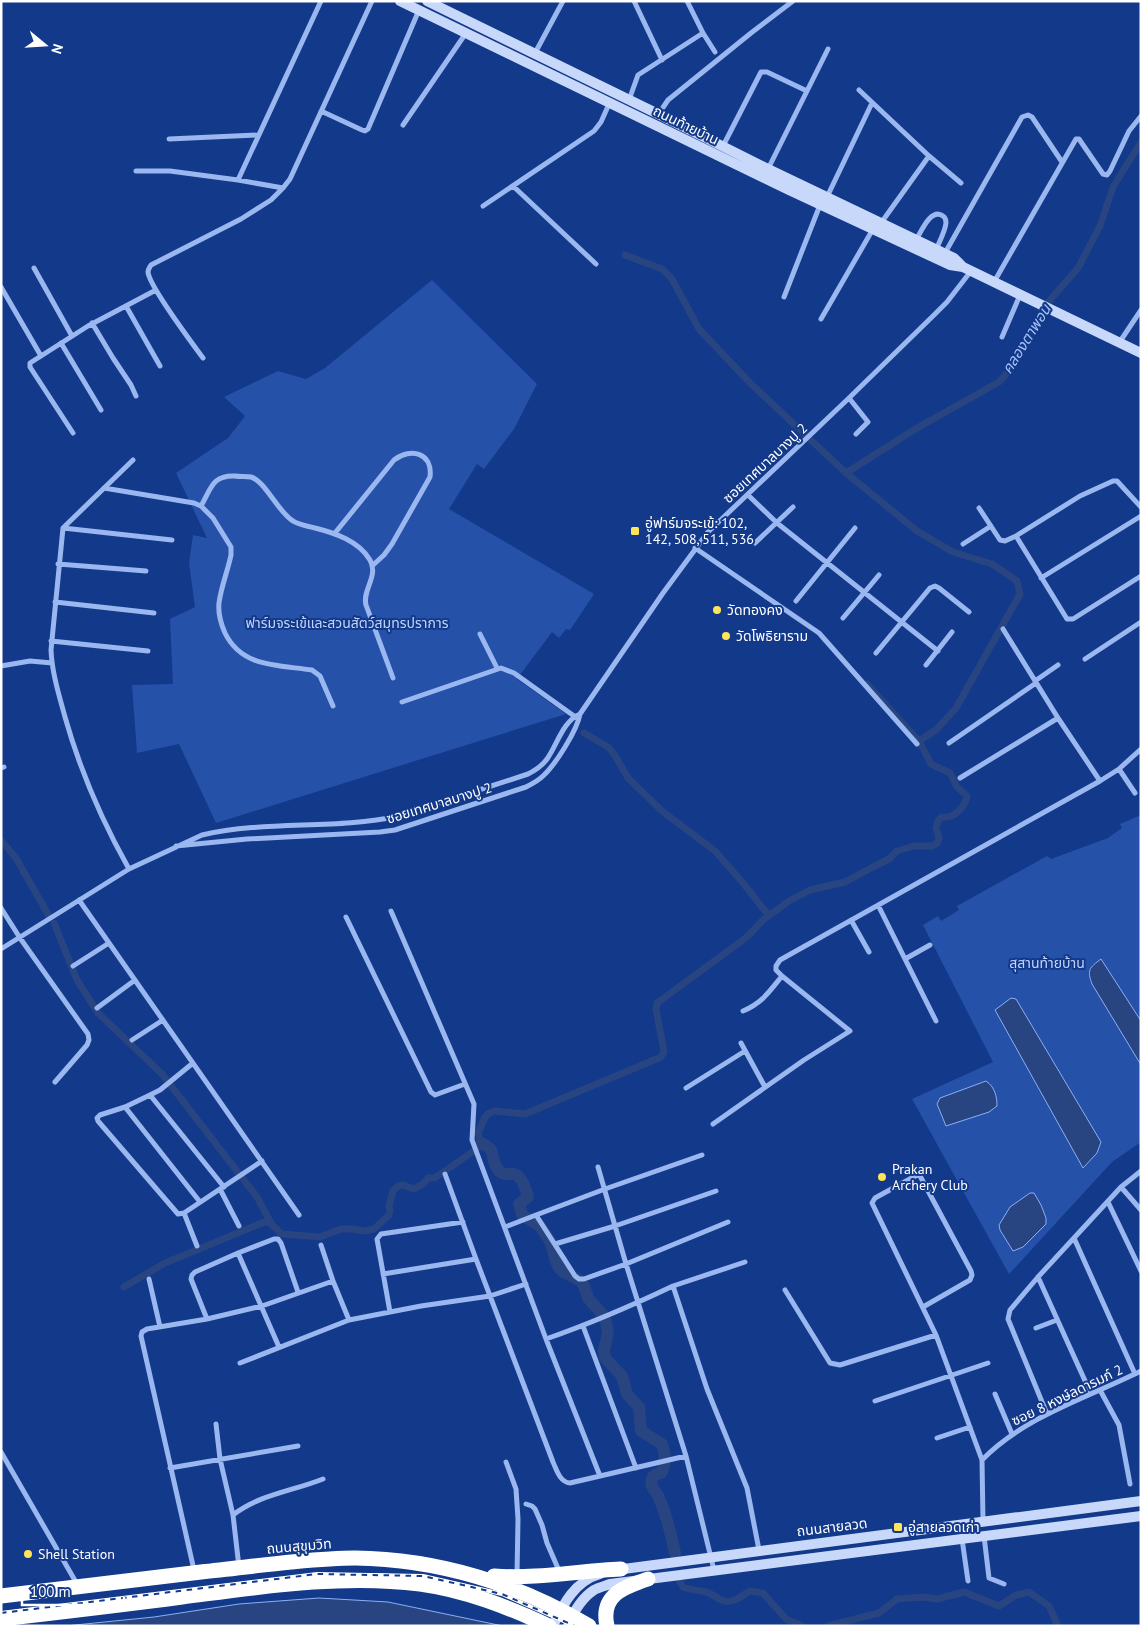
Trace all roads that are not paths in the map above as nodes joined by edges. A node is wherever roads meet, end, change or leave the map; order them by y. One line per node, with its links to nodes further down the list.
1 (321, 1): 29 (street)
2 (372, 1): 24 (street)
3 (400, 1): 11 (street, ถนนท้ายบ้าน)
4 (427, 1): 16 (street, ถนนท้ายบ้าน)
5 (563, 1): 16 (street)
6 (634, 1): 17 (street)
7 (687, 1): 13 (street)
8 (780, 1): 10 (street)
9 (793, 1): 10 (street)
10 (784, 7): 25 (street)
11 (419, 10): 12 (street, ถนนท้ายบ้าน); 24 (street)
12 (466, 33): 18 (street, ถนนท้ายบ้าน); 27 (street)
13 (702, 33): 15 (street); 17 (street)
14 (828, 49): 20 (street)
15 (714, 52)
16 (535, 53): 18 (street); 21 (street, ถนนท้ายบ้าน)
17 (662, 60): 21 (street)
18 (530, 65): 23 (street, ถนนท้ายบ้าน)
19 (859, 90): 22 (street)
20 (807, 91): 31 (street); 34 (street)
21 (629, 100): 25 (street, ถนนท้ายบ้าน)
22 (872, 103): 32 (street); 40 (street)
23 (609, 104): 28 (street, ถนนท้ายบ้าน); 38 (street)
24 (321, 111): 39 (street)
25 (658, 114): 28 (street); 31 (street, ถนนท้ายบ้าน)
26 (1141, 116): 33 (street)
27 (404, 125)
28 (653, 125): 40 (street, ถนนท้ายบ้าน)
29 (258, 135): 30 (street); 36 (street)
30 (169, 138)
31 (723, 146): 34 (street, ถนนท้ายบ้าน)
32 (929, 156): 37 (street); 42 (street)
33 (1062, 162): 44 (street); 48 (street)
34 (768, 169): 40 (street, ถนนท้ายบ้าน)
35 (136, 171): 36 (street)
36 (238, 180): 39 (street)
37 (961, 183)
38 (513, 186): 41 (street); 45 (street)
39 (283, 188): 50 (street)
40 (823, 201): 42 (street, ถนนท้ายบ้าน); 52 (street)
41 (483, 206)
42 (877, 226): 43 (street, ถนนท้ายบ้าน); 47 (street, ถนนท้ายบ้าน); 55 (street)
43 (916, 240): 44 (street, ถนนท้ายบ้าน); 44 (street)
44 (940, 252): 47 (street, ถนนท้ายบ้าน)
45 (596, 264)
46 (34, 268): 57 (street)
47 (967, 269): 48 (street, ถนนท้ายบ้าน); 66 (street, ซอยเทศบาลบางปู 2)
48 (994, 282): 51 (street, ถนนท้ายบ้าน)
49 (1, 286): 62 (street)
50 (156, 290): 53 (street); 63 (street)
51 (1020, 295): 58 (street); 60 (street, ถนนท้ายบ้าน)
52 (784, 297)
53 (126, 306): 56 (street); 64 (street)
54 (1141, 310): 60 (street)
55 (821, 319)
56 (92, 323): 57 (street); 65 (street)
57 (72, 336): 59 (street)
58 (1002, 337)
59 (61, 343): 62 (street); 67 (street)
60 (1119, 343): 61 (street, ถนนท้ายบ้าน)
61 (1141, 353)
62 (40, 356): 68 (street)
63 (203, 358)
64 (160, 366)
65 (136, 396)
66 (849, 398): 69 (street); 72 (street, ซอยเทศบาลบางปู 2)
67 (101, 410)
68 (73, 433)
69 (856, 434)
70 (133, 460): 71 (street)
71 (104, 488): 73 (street); 80 (street)
72 (748, 495): 78 (street); 87 (street, ซอยเทศบาลบางปู 2)
73 (201, 506): 82 (street); 119 (street)
74 (793, 507): 78 (street)
75 (1141, 507): 83 (street)
76 (979, 508): 79 (street)
77 (1141, 516): 94 (street)
78 (776, 523): 85 (street); 88 (street)
79 (991, 526): 83 (street); 86 (street)
80 (63, 528): 84 (street); 89 (street)
81 (855, 528): 88 (street)
82 (335, 533): 90 (street); 90 (street)
83 (1016, 536): 94 (street)
84 (172, 540)
85 (755, 543)
86 (963, 544)
87 (694, 548): 120 (street, ซอยเทศบาลบางปู 2); 123 (street)
88 (828, 562): 95 (street); 97 (street)
89 (58, 564): 91 (street); 96 (street)
90 (372, 566): 116 (street)
91 (146, 572)
92 (879, 575): 95 (street)
93 (1141, 576): 94 (street)
94 (1041, 578)
95 (865, 592): 100 (street); 101 (street)
96 (55, 602): 99 (street); 106 (street)
97 (796, 602)
98 (969, 612): 101 (street)
99 (154, 613)
100 (843, 618)
101 (902, 622): 107 (street); 109 (street)
102 (1141, 622): 110 (street)
103 (1003, 630): 117 (street)
104 (952, 632): 107 (street)
105 (480, 634): 115 (street)
106 (51, 641): 108 (street); 111 (street)
107 (938, 650): 112 (street)
108 (148, 651)
109 (876, 653)
110 (1085, 659)
111 (52, 663): 113 (street); 130 (street)
112 (926, 665)
113 (1, 666)
114 (1058, 666): 117 (street)
115 (497, 668): 118 (street); 120 (street)
116 (393, 678)
117 (1036, 682): 121 (street); 122 (street)
118 (402, 702)
119 (333, 706)
120 (577, 715): 129 (street, ซอยเทศบาลบางปู 2); 129 (street, ซอยเทศบาลบางปู 2)
121 (1058, 718): 126 (street); 127 (street)
122 (949, 743)
123 (917, 744)
124 (1141, 749): 125 (street)
125 (1119, 769): 127 (street); 128 (street)
126 (960, 778)
127 (1100, 781): 132 (street)
128 (1135, 793)
129 (176, 846): 130 (street, ซอยเทศบาลบางปู 2)
130 (129, 868): 131 (street, ซอยเทศบาลบางปู 2)
131 (79, 900): 137 (street, ซอยเทศบาลบางปู 2); 138 (street)
132 (878, 904): 136 (street); 142 (street)
133 (1, 908): 137 (street)
134 (391, 911): 155 (street)
135 (346, 917): 155 (street)
136 (851, 920): 141 (street); 144 (street)
137 (20, 938): 140 (street, ซอยเทศบาลบางปู 2); 154 (street)
138 (109, 943): 143 (street); 145 (street)
139 (930, 945): 142 (street)
140 (1, 949)
141 (869, 952)
142 (905, 959): 149 (street)
143 (73, 966)
144 (782, 976): 147 (street); 156 (street)
145 (135, 980): 146 (street); 148 (street)
146 (98, 1008)
147 (743, 1011)
148 (163, 1020): 150 (street); 153 (street)
149 (936, 1021)
150 (132, 1040)
151 (741, 1043): 152 (street)
152 (745, 1052): 156 (street); 157 (street)
153 (193, 1063): 158 (street); 162 (street)
154 (55, 1082)
155 (465, 1084): 180 (street)
156 (765, 1087): 160 (street)
157 (686, 1088)
158 (150, 1096): 159 (street); 167 (street)
159 (125, 1107): 170 (street); 173 (street)
160 (713, 1124)
161 (702, 1156): 168 (street)
162 (262, 1161): 167 (street); 174 (street)
163 (598, 1167): 168 (street)
164 (1141, 1172): 166 (street)
165 (445, 1174): 176 (street)
166 (1121, 1187): 171 (street); 172 (street)
167 (222, 1188): 170 (street); 178 (street)
168 (605, 1189): 175 (street); 179 (street)
169 (716, 1191): 179 (street)
170 (200, 1202): 173 (street)
171 (1108, 1202): 181 (street); 189 (street)
172 (1141, 1210)
173 (184, 1213): 184 (street)
174 (299, 1215)
175 (536, 1215): 180 (street); 183 (street)
176 (463, 1222): 186 (street); 191 (street)
177 (728, 1222): 188 (street)
178 (239, 1226)
179 (616, 1226): 183 (street); 188 (street)
180 (505, 1227): 195 (street)
181 (1074, 1238): 192 (street); 215 (street)
182 (321, 1244): 194 (street)
183 (555, 1244): 188 (street)
184 (198, 1246)
185 (238, 1253): 198 (street); 201 (street); 204 (street)
186 (476, 1259): 191 (street); 199 (street)
187 (744, 1262): 196 (street)
188 (626, 1264): 200 (street)
189 (1139, 1264): 190 (street)
190 (1141, 1271)
191 (383, 1274): 203 (street)
192 (1038, 1276): 206 (street); 221 (street)
193 (149, 1279): 208 (street)
194 (333, 1281): 198 (street); 205 (street)
195 (526, 1284): 199 (street); 211 (street)
196 (673, 1286): 200 (street); 246 (street)
197 (785, 1290): 210 (street)
198 (298, 1292): 201 (street)
199 (490, 1296): 203 (street); 234 (street)
200 (638, 1303): 207 (street); 228 (street)
201 (262, 1306): 204 (street); 212 (street)
202 (923, 1307): 202 (street); 210 (street)
203 (390, 1312): 205 (street)
204 (207, 1318): 208 (street)
205 (349, 1320): 212 (street)
206 (1057, 1320): 209 (street); 219 (street)
207 (583, 1326): 211 (street); 233 (street)
208 (160, 1327): 232 (street)
209 (1036, 1328)
210 (936, 1335): 216 (street)
211 (546, 1339): 234 (street)
212 (279, 1347): 213 (street)
213 (240, 1363)
214 (988, 1363): 216 (street)
215 (1138, 1373): 217 (street, ซอย 8 หงษ์ลดารมภ์ 2)
216 (952, 1376): 220 (street); 223 (street)
217 (1100, 1390): 219 (street, ซอย 8 หงษ์ลดารมภ์ 2); 236 (street)
218 (995, 1394): 224 (street)
219 (1092, 1394): 221 (street, ซอย 8 หงษ์ลดารมภ์ 2)
220 (875, 1401)
221 (1047, 1414): 224 (street, ซอย 8 หงษ์ลดารมภ์ 2)
222 (216, 1424): 229 (street)
223 (970, 1427): 225 (street); 230 (street)
224 (1012, 1434): 230 (street, ซอย 8 หงษ์ลดารมภ์ 2)
225 (937, 1438)
226 (298, 1446): 229 (street)
227 (1, 1452): 258 (street)
228 (686, 1456): 233 (street); 247 (street)
229 (220, 1459): 232 (street); 240 (street)
230 (982, 1460): 243 (street)
231 (506, 1462): 254 (street)
232 (170, 1468): 251 (street)
233 (636, 1468): 234 (street)
234 (600, 1476)
235 (322, 1479): 240 (street)
236 (1130, 1484)
237 (1141, 1502): 239 (street, ถนนสายลวด)
238 (526, 1504): 253 (street)
239 (1101, 1507): 242 (street); 243 (street, ถนนสายลวด)
240 (233, 1515): 248 (street)
241 (1141, 1516): 242 (street, ถนนสายลวด)
242 (1102, 1521): 244 (street, ถนนสายลวด)
243 (983, 1522): 246 (street, ถนนสายลวด)
244 (984, 1536): 245 (street, ถนนสายลวด); 257 (street)
245 (962, 1538): 250 (street, ถนนสายลวด); 256 (street)
246 (759, 1550): 247 (street, ถนนสายลวด)
247 (711, 1557): 249 (street, ถนนสายลวด); 250 (street)
248 (240, 1568): 251 (highway, ถนนสุขุมวิท); 252 (highway, ถนนสุขุมวิท)
249 (621, 1569): 253 (highway); 261 (street, ถนนสายลวด)
250 (714, 1570): 255 (street, ถนนสายลวด)
251 (194, 1573): 258 (highway, ถนนสุขุมวิท)
252 (471, 1574): 254 (highway); 261 (highway, ถนนสุขุมวิท)
253 (560, 1574): 254 (highway)
254 (517, 1578)
255 (648, 1579): 261 (street, ถนนสายลวด); 265 (highway)
256 (968, 1581)
257 (1004, 1584)
258 (79, 1587): 259 (highway, ถนนสุขุมวิท); 260 (highway)
259 (1, 1596)
260 (91, 1608): 262 (highway); 263 (highway)
261 (567, 1617): 263 (street, ถนนสายลวด); 264 (highway, ถนนสุขุมวิท)
262 (1, 1619)
263 (551, 1626)
264 (589, 1626)
265 (607, 1626)

